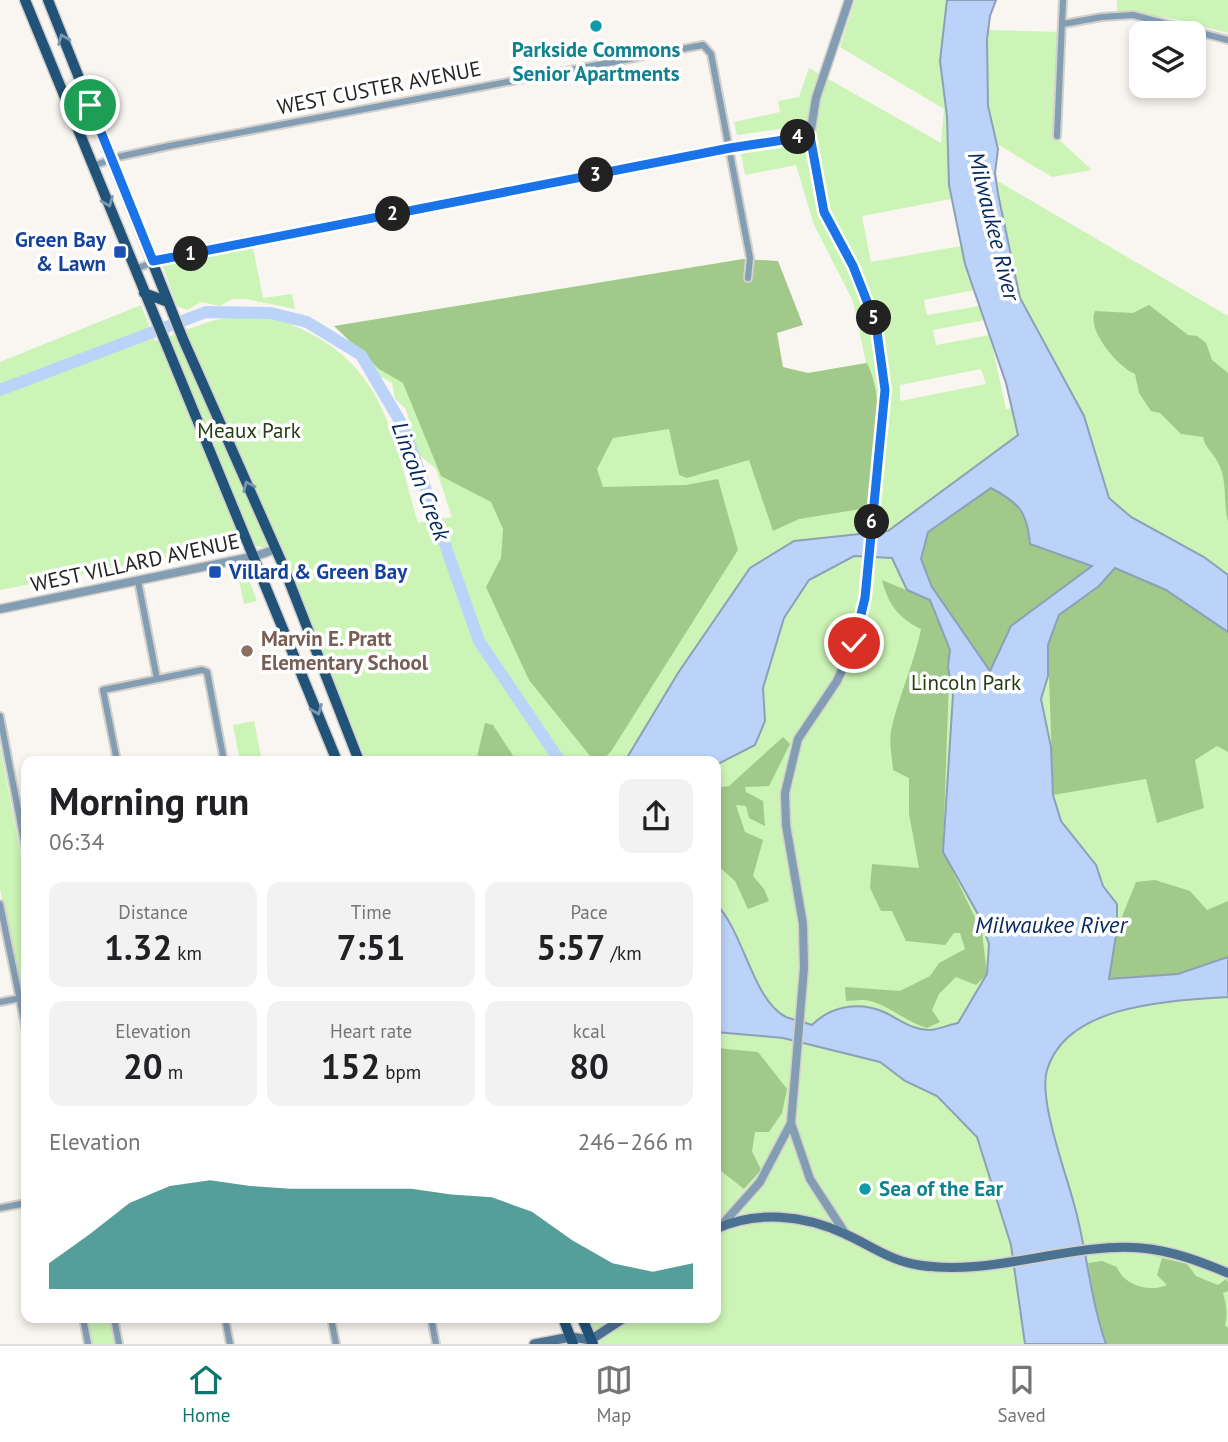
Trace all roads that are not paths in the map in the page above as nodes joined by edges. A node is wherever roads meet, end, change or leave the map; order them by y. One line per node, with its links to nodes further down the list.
1 (25, 0): 11 (main road)
2 (48, 0): 10 (main road, one-way to 2)
3 (849, 0): 7 (street)
4 (1063, 0): 5 (street)
5 (1063, 24): 6 (street); 8 (street)
6 (1228, 40)
7 (810, 136): 9 (street); 32 (street)
8 (1057, 136)
9 (730, 148): 10 (street, WEST CUSTER AVENUE); 12 (street); 14 (street)
10 (111, 159): 11 (street, WEST CUSTER AVENUE); 12 (main road)
11 (93, 166): 13 (main road, one-way to 13)
12 (153, 261): 13 (street); 16 (main road)
13 (135, 268): 15 (main road)
14 (748, 278)
15 (144, 293): 16 (main road); 18 (main road)
16 (169, 304): 17 (main road, one-way to 16)
17 (276, 549): 18 (street, WEST VILLARD AVENUE); 26 (main road)
18 (256, 556): 19 (street, WEST VILLARD AVENUE); 25 (main road, one-way to 25)
19 (138, 581): 20 (street, WEST VILLARD AVENUE); 21 (street)
20 (0, 609)
21 (157, 679): 23 (street); 24 (street)
22 (0, 716): 27 (street)
23 (116, 756)
24 (223, 756)
25 (335, 756)
26 (357, 756)
27 (21, 826)
28 (0, 904): 29 (street)
29 (21, 990)
30 (21, 998): 31 (street)
31 (0, 1002)
32 (791, 1123): 35 (street); 37 (street)
33 (21, 1204): 34 (street)
34 (0, 1208)
35 (721, 1225)
36 (721, 1227): 37 (main road)
37 (845, 1233): 38 (main road)
38 (1228, 1273)
39 (84, 1323): 49 (street)
40 (115, 1323): 50 (street)
41 (226, 1323): 51 (street)
42 (332, 1323): 52 (street)
43 (432, 1323): 53 (street)
44 (566, 1323): 47 (main road)
45 (584, 1323): 48 (main road)
46 (617, 1323): 48 (main road)
47 (572, 1340): 48 (main road); 54 (main road)
48 (590, 1343)
49 (88, 1344)
50 (119, 1344)
51 (230, 1344)
52 (336, 1344)
53 (436, 1344)
54 (534, 1344)

